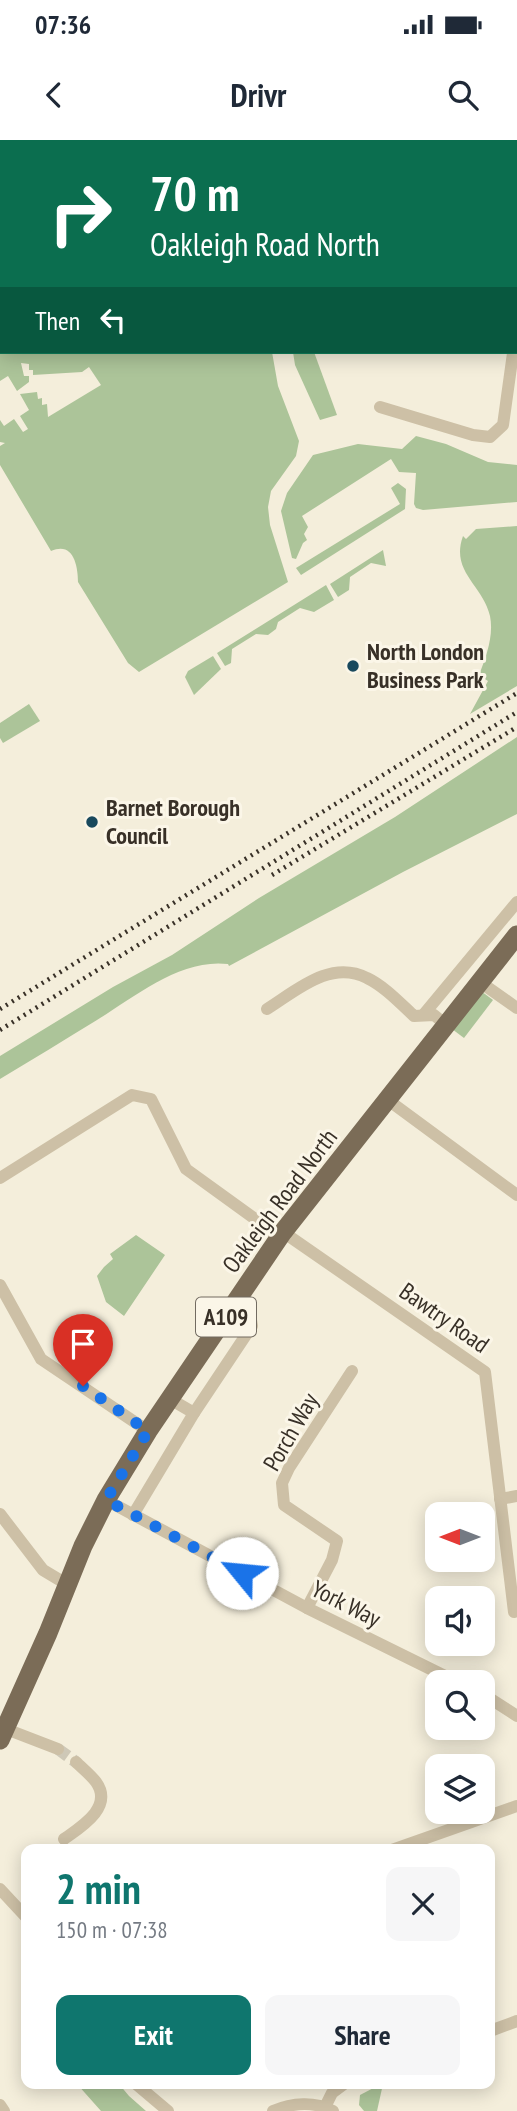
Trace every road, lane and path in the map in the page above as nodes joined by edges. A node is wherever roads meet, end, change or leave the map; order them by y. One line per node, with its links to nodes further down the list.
1 (512, 354): 2 (street)
2 (380, 407)
3 (517, 902): 8 (street)
4 (514, 945): 5 (main road, Oakleigh Road North / A109)
5 (480, 982): 6 (street); 9 (main road, Oakleigh Road North / A109)
6 (517, 1008)
7 (267, 1009): 8 (street)
8 (424, 1014): 9 (street)
9 (446, 1025): 10 (main road, Oakleigh Road North / A109)
10 (388, 1100): 12 (street); 13 (main road, Oakleigh Road North / A109)
11 (0, 1178): 13 (street, Bawtry Road)
12 (517, 1195)
13 (282, 1235): 15 (main road, Oakleigh Road North / A109); 21 (street, Bawtry Road)
14 (0, 1285): 19 (street)
15 (232, 1308): 17 (main road, Oakleigh Road North / A109); 18 (street)
16 (352, 1371): 26 (street, Porch Way)
17 (170, 1399): 18 (street); 19 (main road, Oakleigh Road North / A109)
18 (194, 1413): 24 (street)
19 (148, 1431): 22 (main road, Oakleigh Road North / A109)
20 (517, 1496): 21 (street)
21 (500, 1499): 27 (street, Bawtry Road)
22 (106, 1500): 24 (street, York Way); 25 (main road, Oakleigh Road North / A109)
23 (0, 1514): 25 (street)
24 (133, 1514): 26 (street, York Way)
25 (68, 1585): 31 (main road, Oakleigh Road North / A109)
26 (307, 1608): 28 (street, York Way)
27 (514, 1612)
28 (433, 1670)
29 (495, 1702): 30 (street)
30 (517, 1716)
31 (3, 1734): 32 (street)
32 (58, 1749)
33 (76, 1762): 35 (street)
34 (517, 1806): 36 (street)
35 (64, 1839)
36 (409, 1844)
37 (0, 1889): 38 (street)
38 (21, 1912)
39 (517, 2021): 40 (street)
40 (495, 2029)
41 (142, 2089): 46 (street)
42 (337, 2089): 44 (street)
43 (0, 2105): 45 (street)
44 (329, 2109): 47 (street)
45 (4, 2111)
46 (168, 2111)
47 (273, 2111)

